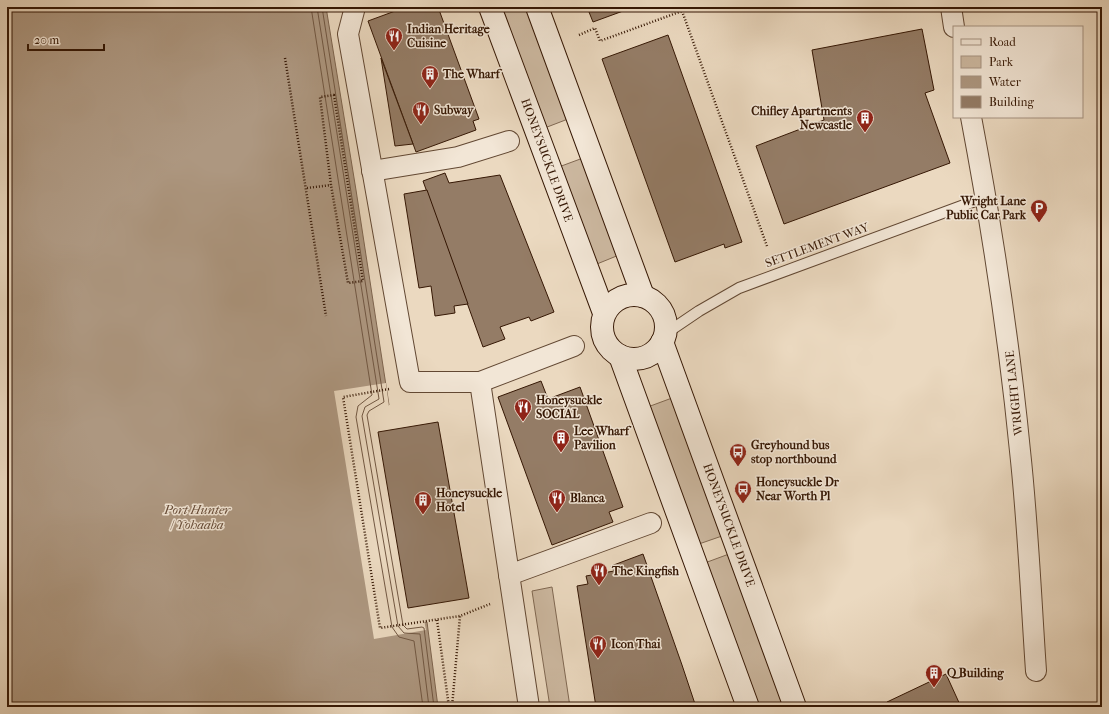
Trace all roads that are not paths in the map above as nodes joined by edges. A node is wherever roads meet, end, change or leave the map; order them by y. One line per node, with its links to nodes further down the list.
1 (355, 7): 8 (street)
2 (490, 7): 11 (main road, HONEYSUCKLE DRIVE)
3 (537, 7): 10 (main road)
4 (951, 7): 5 (street)
5 (954, 26)
6 (971, 118): 9 (street, WRIGHT LANE)
7 (510, 141): 8 (street)
8 (372, 171): 15 (street)
9 (986, 197): 12 (lane, SETTLEMENT WAY); 18 (street, WRIGHT LANE)
10 (643, 296): 11 (main road); 12 (main road)
11 (604, 313): 14 (main road)
12 (664, 338): 14 (main road); 21 (main road, HONEYSUCKLE DRIVE)
13 (574, 346): 15 (street)
14 (620, 356): 20 (main road)
15 (480, 382): 17 (street)
16 (651, 523): 17 (street)
17 (509, 575): 19 (street)
18 (1036, 671)
19 (529, 707)
20 (748, 707)
21 (796, 707)

